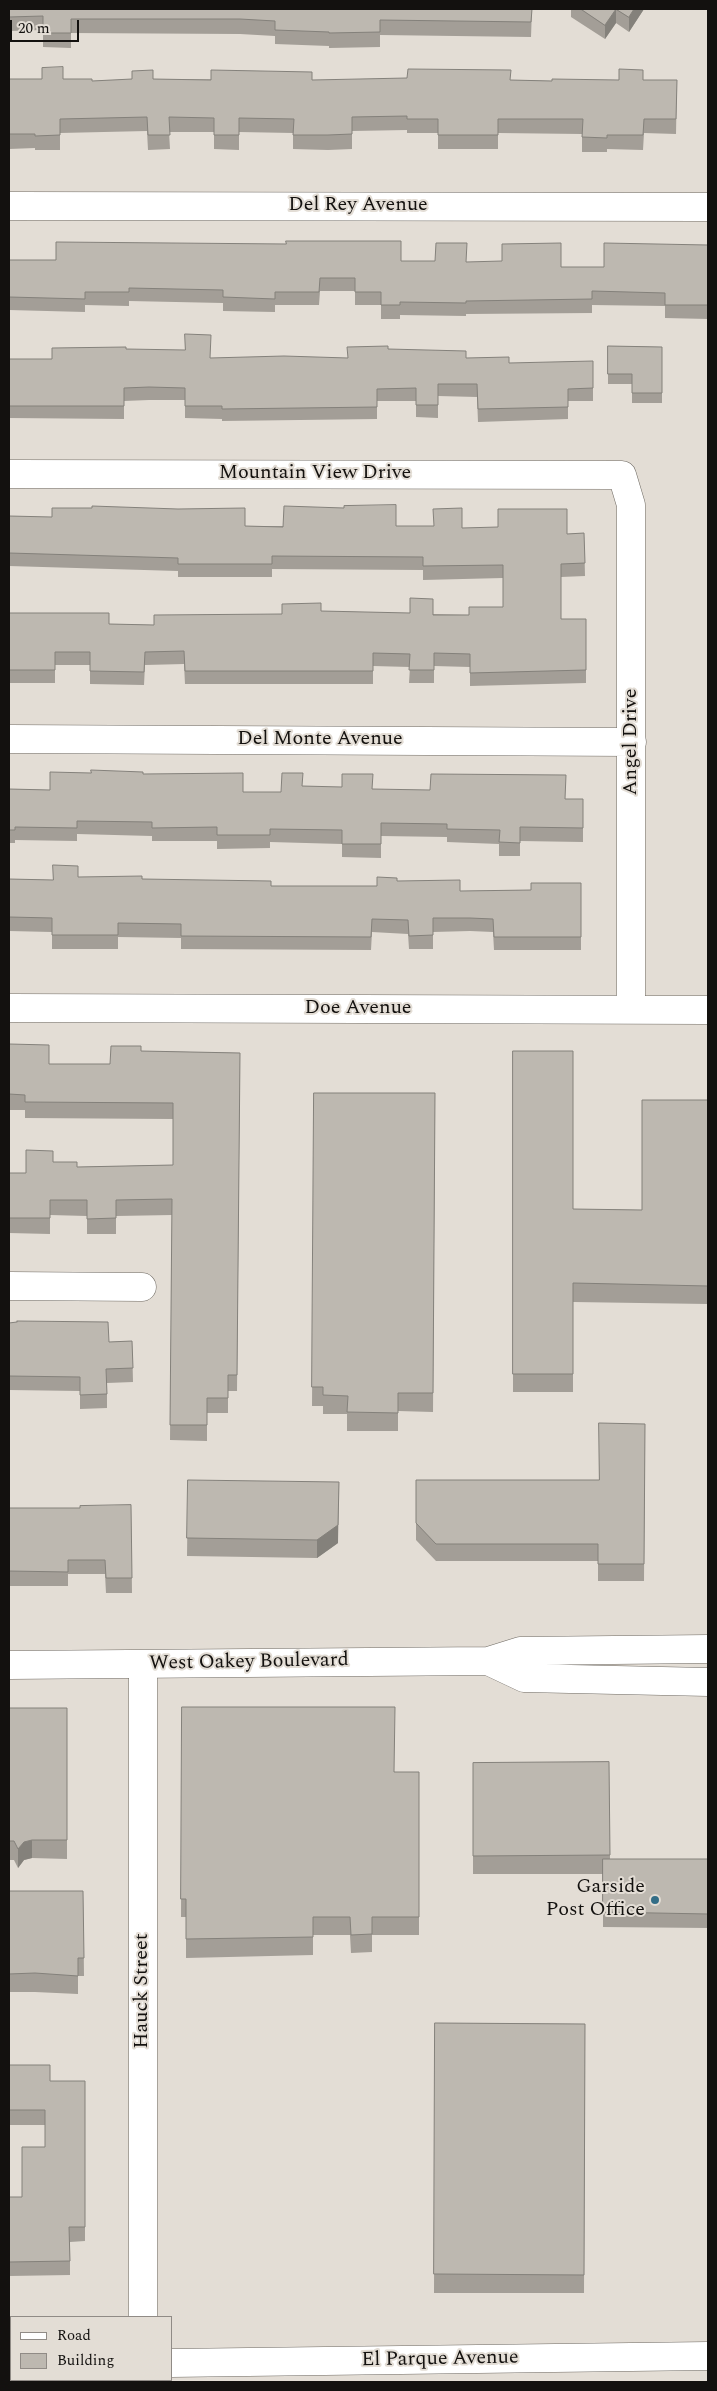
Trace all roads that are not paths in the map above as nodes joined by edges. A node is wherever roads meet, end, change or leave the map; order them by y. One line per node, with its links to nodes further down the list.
1 (9, 206): 2 (street, Del Rey Avenue)
2 (708, 207)
3 (9, 474): 4 (street, Mountain View Drive)
4 (622, 475): 6 (street, Angel Drive)
5 (9, 739): 6 (street, Del Monte Avenue)
6 (632, 742): 8 (street, Angel Drive)
7 (9, 1008): 8 (street, Doe Avenue)
8 (631, 1010): 9 (street, Doe Avenue)
9 (708, 1010)
10 (9, 1286): 11 (street)
11 (142, 1287)
12 (708, 1649): 13 (street, West Oakey Boulevard)
13 (488, 1661): 14 (street, West Oakey Boulevard); 16 (street, West Oakey Boulevard)
14 (143, 1664): 15 (street, West Oakey Boulevard); 17 (street, Hauck Street)
15 (9, 1665)
16 (708, 1682)
17 (143, 2316)
18 (708, 2356): 19 (street, El Parque Avenue)
19 (172, 2363)

